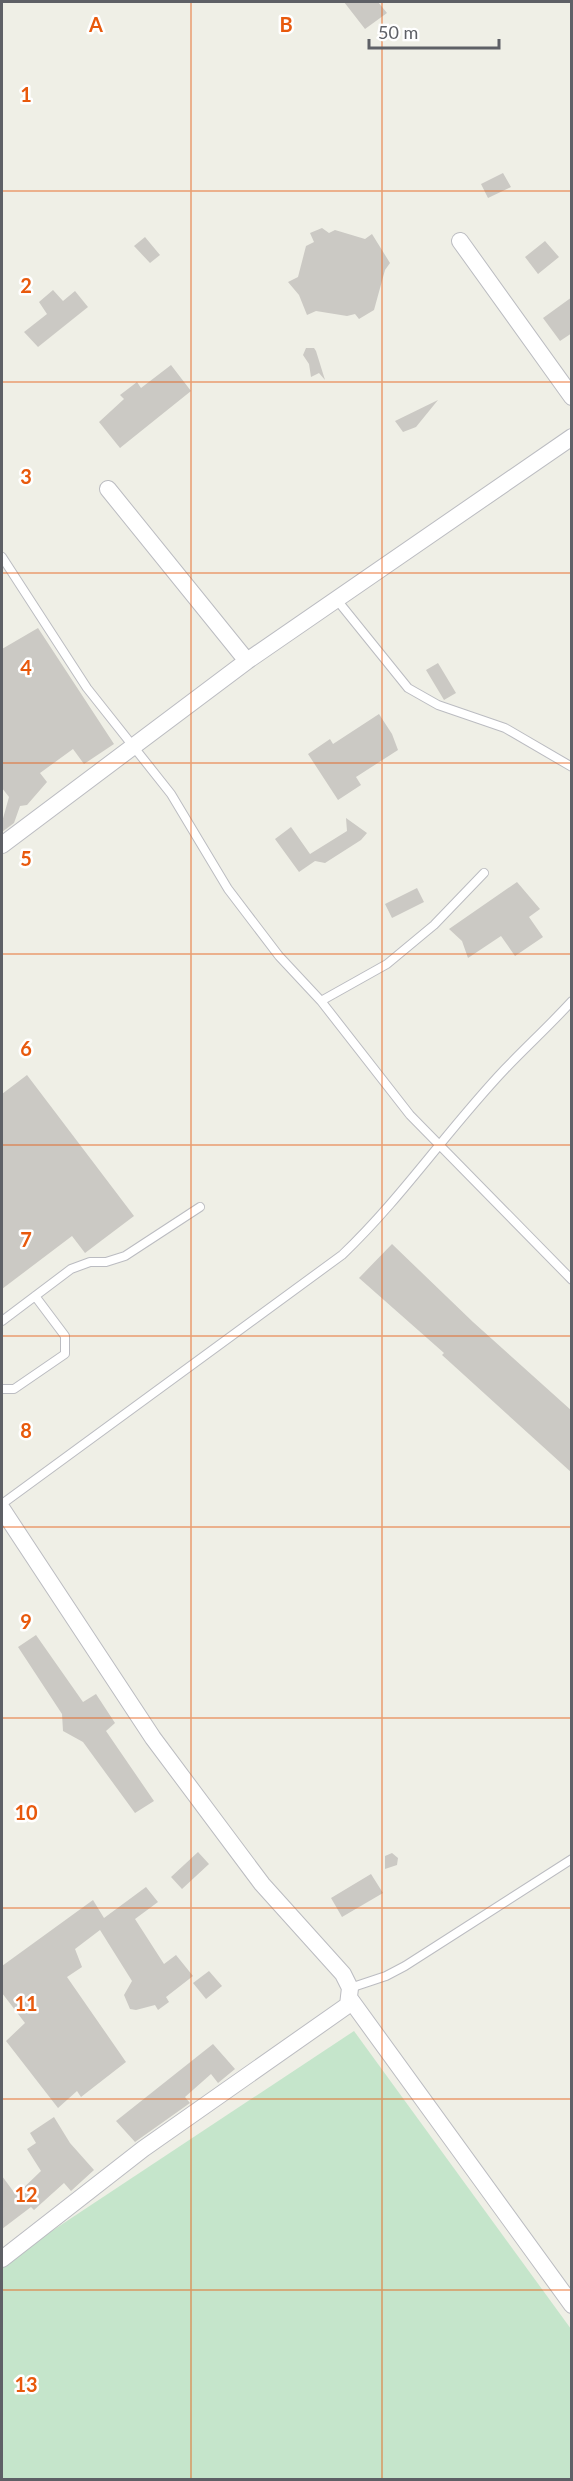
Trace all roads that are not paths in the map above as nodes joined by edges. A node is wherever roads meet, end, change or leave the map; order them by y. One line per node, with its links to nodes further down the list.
1 (460, 241): 2 (street)
2 (572, 397)
3 (572, 437): 6 (street)
4 (108, 489): 7 (street)
5 (2, 557): 8 (lane)
6 (338, 600): 7 (street); 9 (lane)
7 (247, 661): 8 (street)
8 (132, 747): 10 (street); 12 (lane)
9 (572, 767)
10 (2, 845)
11 (483, 873): 12 (lane)
12 (321, 1001): 14 (lane)
13 (572, 1001): 14 (lane)
14 (439, 1146): 16 (lane); 20 (lane)
15 (200, 1207): 17 (lane)
16 (572, 1280)
17 (35, 1296): 18 (lane); 19 (lane)
18 (2, 1321)
19 (2, 1389)
20 (2, 1504)
21 (4, 1520): 23 (street)
22 (572, 1860): 23 (lane)
23 (350, 1993): 24 (street); 25 (street)
24 (2, 2259)
25 (572, 2305)

